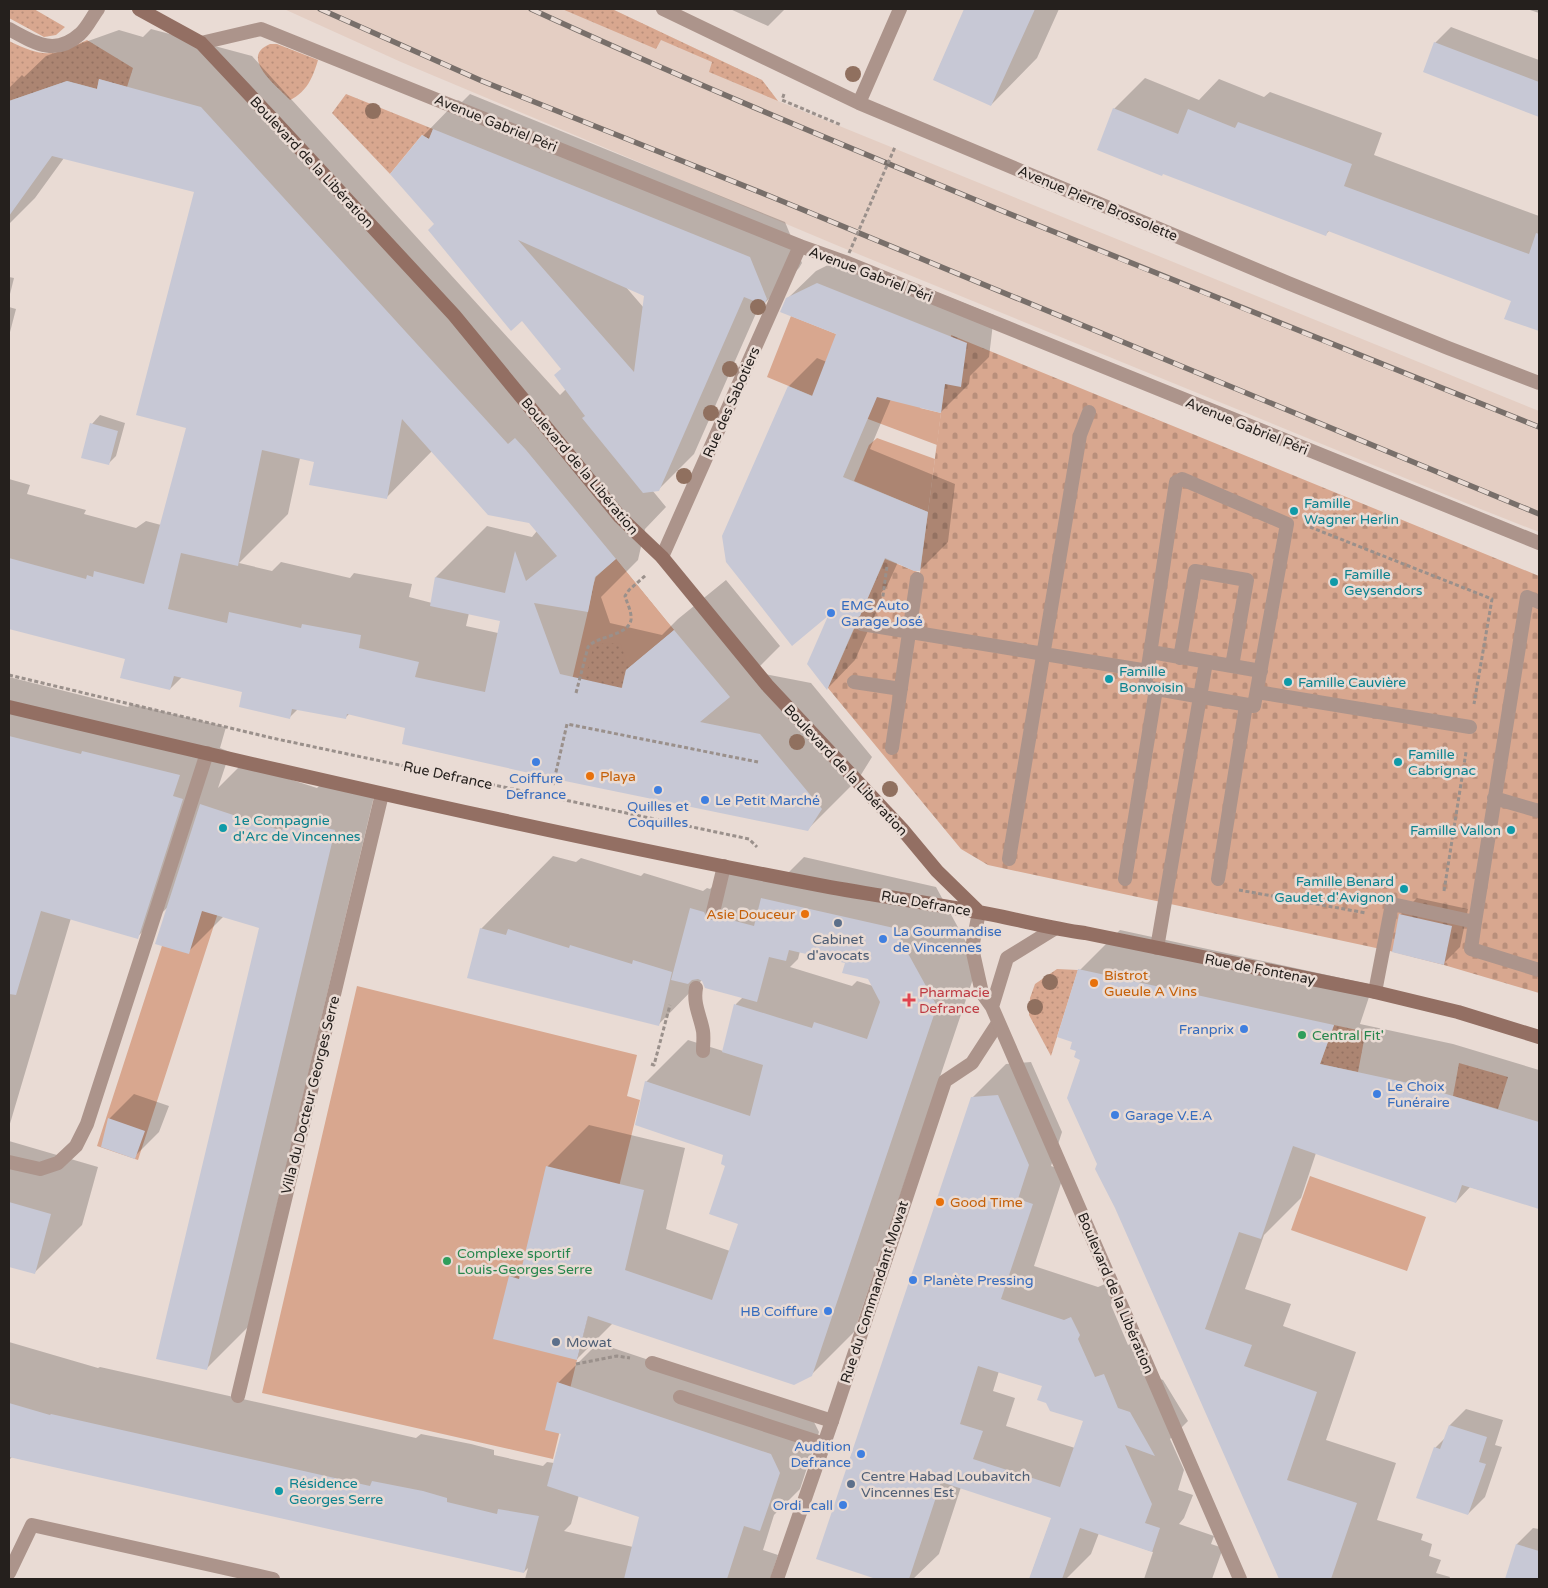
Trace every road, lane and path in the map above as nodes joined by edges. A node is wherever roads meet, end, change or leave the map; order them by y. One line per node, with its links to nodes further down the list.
1 (98, 9): 5 (street)
2 (139, 9): 6 (main road, Boulevard de la Libération)
3 (663, 9): 7 (street, Avenue Pierre Brossolette)
4 (900, 9): 7 (street)
5 (9, 28)
6 (200, 43): 9 (street, Avenue Gabriel Péri); 15 (main road, Boulevard de la Libération)
7 (859, 103): 11 (street, Avenue Pierre Brossolette)
8 (895, 147): 10 (path, bridge)
9 (800, 246): 14 (street, Avenue Gabriel Péri); 15 (street, Rue des Sabotiers)
10 (849, 253)
11 (1539, 383)
12 (1090, 412): 21 (street)
13 (1287, 524): 20 (street); 26 (street); 36 (path)
14 (1539, 543)
15 (662, 558): 32 (path); 50 (main road, Boulevard de la Libération)
16 (917, 579): 19 (street)
17 (1539, 602): 42 (street)
18 (862, 624): 19 (street)
19 (909, 632): 21 (street); 29 (street)
20 (1151, 652): 22 (street); 25 (street)
21 (1043, 654): 25 (street); 45 (street)
22 (1180, 658): 23 (street); 24 (street)
23 (1206, 662): 24 (street); 33 (street)
24 (1232, 666): 26 (street)
25 (1148, 671): 30 (street)
26 (1261, 671): 31 (street)
27 (9, 675): 44 (path, Rue Defrance)
28 (854, 682): 29 (street)
29 (901, 689): 37 (street)
30 (1156, 689): 33 (street); 47 (street)
31 (1257, 692): 34 (street); 36 (street)
32 (576, 693)
33 (1200, 696): 34 (street); 55 (street)
34 (1246, 705): 48 (street)
35 (9, 707): 38 (main road, Rue Defrance)
36 (1470, 727): 51 (path)
37 (892, 748)
38 (207, 753): 41 (main road, Rue Defrance); 65 (street)
39 (758, 762): 40 (path)
40 (553, 785)
41 (382, 794): 46 (main road, Rue Defrance); 68 (street, Villa du Docteur Georges Serre)
42 (1494, 798): 43 (street); 53 (street)
43 (1539, 811)
44 (760, 850)
45 (1009, 859)
46 (724, 866): 49 (street); 50 (main road, Rue Defrance)
47 (1125, 878)
48 (1218, 879): 52 (path)
49 (713, 912)
50 (979, 912): 54 (main road, Rue de Fontenay); 59 (street, Boulevard de la Libération)
51 (1440, 914): 52 (street); 53 (street)
52 (1389, 918): 58 (street)
53 (1475, 922): 56 (street)
54 (1054, 929): 55 (main road, Rue de Fontenay); 59 (street)
55 (1157, 948): 58 (main road, Rue de Fontenay)
56 (1539, 970)
57 (696, 988): 63 (street)
58 (1374, 992): 62 (main road, Rue de Fontenay)
59 (992, 1007): 60 (street, Boulevard de la Libération)
60 (998, 1023): 70 (street, Rue du Commandant Mowat); 75 (street, Boulevard de la Libération)
61 (662, 1033): 64 (path)
62 (1539, 1037)
63 (703, 1051)
64 (651, 1064)
65 (9, 1162)
66 (652, 1363): 67 (path); 70 (street)
67 (576, 1364)
68 (238, 1396)
69 (680, 1398): 71 (street)
70 (832, 1421): 71 (street, Rue du Commandant Mowat)
71 (824, 1444): 74 (street, Rue du Commandant Mowat)
72 (9, 1573): 73 (street)
73 (272, 1579)
74 (776, 1579)
75 (1240, 1579)

